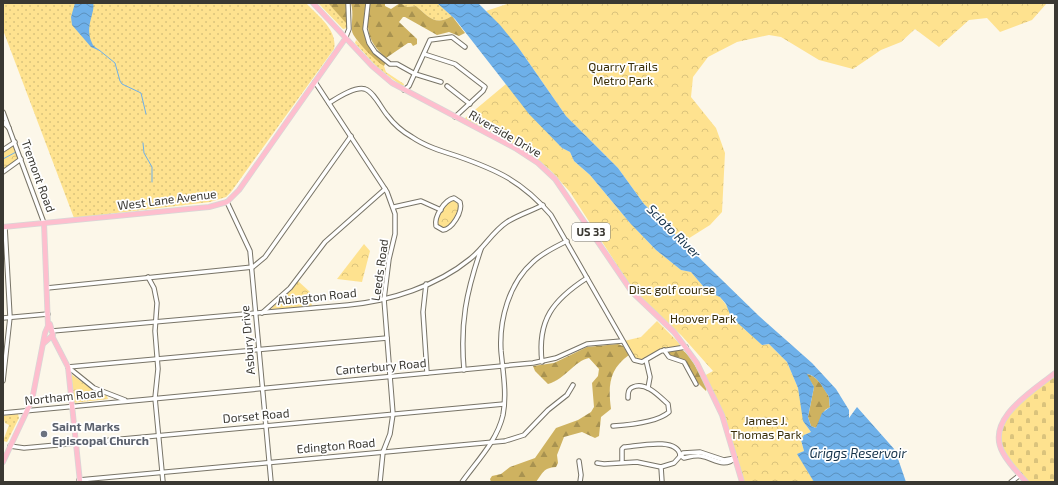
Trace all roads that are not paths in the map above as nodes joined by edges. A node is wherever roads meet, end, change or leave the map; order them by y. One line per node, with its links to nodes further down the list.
1 (313, 3): 4 (main road, Riverside Drive / US 33)
2 (348, 3): 4 (street)
3 (368, 3): 7 (street)
4 (345, 38): 8 (main road, West Lane Avenue); 11 (main road, Riverside Drive / US 33)
5 (465, 47): 6 (street)
6 (424, 54): 7 (street); 13 (street)
7 (415, 74): 9 (street); 11 (street)
8 (315, 82): 12 (street, Leeds Road); 25 (main road, West Lane Avenue)
9 (441, 82)
10 (447, 86): 13 (street)
11 (404, 90): 16 (main road, Riverside Drive / US 33)
12 (329, 103): 19 (street, Leeds Road); 26 (street)
13 (470, 104): 16 (street)
14 (3, 112): 15 (street, Tremont Road); 18 (street, Tremont Road)
15 (3, 116)
16 (455, 117): 48 (main road, Riverside Drive / US 33)
17 (3, 122): 18 (street)
18 (11, 130): 20 (street, Tremont Road)
19 (350, 136): 24 (street, Leeds Road); 33 (street)
20 (15, 142): 21 (street); 22 (street, Tremont Road)
21 (3, 150)
22 (21, 159): 23 (street); 29 (street, Tremont Road)
23 (3, 172)
24 (385, 189): 27 (street, Leeds Road); 40 (street)
25 (227, 202): 29 (main road, West Lane Avenue); 33 (street, Asbury Drive)
26 (543, 206): 31 (street); 32 (street, Abington Road)
27 (394, 207): 28 (street); 38 (street, Leeds Road)
28 (441, 210): 28 (street)
29 (44, 223): 30 (main road, West Lane Avenue); 37 (main road, Tremont Road)
30 (4, 227): 42 (street)
31 (567, 241): 35 (street); 54 (street)
32 (482, 248): 36 (street, Abington Road); 56 (street)
33 (252, 267): 34 (street); 39 (street, Asbury Drive)
34 (148, 277): 37 (street); 44 (street)
35 (588, 278): 47 (street); 53 (street)
36 (426, 284): 38 (street, Abington Road); 57 (street)
37 (47, 288): 41 (main road, Tremont Road)
38 (384, 299): 40 (street, Abington Road); 46 (street, Leeds Road)
39 (256, 313): 40 (street, Abington Road); 44 (street, Abington Road); 49 (street, Asbury Drive)
40 (262, 313)
41 (48, 314): 42 (street); 45 (main road, Tremont Road)
42 (10, 317): 43 (street); 60 (street)
43 (3, 318)
44 (155, 322): 45 (street, Abington Road); 51 (street)
45 (50, 334): 55 (main road); 70 (main road)
46 (386, 338): 49 (street); 59 (street, Leeds Road)
47 (622, 341): 52 (street); 53 (street, Canterbury Road)
48 (686, 348): 50 (street); 81 (main road, Riverside Drive / US 33)
49 (259, 350): 51 (street); 63 (street, Asbury Drive)
50 (664, 350): 52 (street); 61 (street)
51 (158, 359): 55 (street); 65 (street)
52 (646, 360): 64 (street)
53 (542, 362): 54 (street, Canterbury Road)
54 (503, 366): 56 (street, Canterbury Road); 68 (street)
55 (68, 367): 67 (street, Canterbury Road); 69 (main road)
56 (464, 370): 57 (street, Canterbury Road)
57 (427, 373): 59 (street, Canterbury Road)
58 (1055, 373): 89 (main road)
59 (390, 376): 63 (street, Canterbury Road); 72 (street, Leeds Road)
60 (3, 381)
61 (696, 384)
62 (573, 385): 76 (street, Edington Road)
63 (262, 388): 65 (street, Canterbury Road); 73 (street, Asbury Drive)
64 (648, 388): 66 (street); 74 (street)
65 (155, 398): 67 (street, Canterbury Road); 75 (street)
66 (628, 398)
67 (127, 400): 69 (street, Northam Road)
68 (504, 404): 72 (street, Dorset Road); 76 (street)
69 (71, 405): 70 (street, Northam Road); 77 (main road)
70 (27, 411): 71 (street, Northam Road); 78 (main road)
71 (3, 413)
72 (392, 414): 73 (street, Dorset Road); 79 (street, Leeds Road)
73 (266, 426): 75 (street, Dorset Road); 84 (street, Asbury Drive)
74 (613, 426)
75 (158, 436): 77 (street, Dorset Road); 88 (street)
76 (492, 442): 79 (street, Edington Road); 94 (street)
77 (75, 443): 78 (street, Dorset Road); 90 (main road)
78 (10, 446): 83 (main road)
79 (383, 452): 84 (street, Edington Road); 93 (street, Leeds Road)
80 (680, 455): 81 (street); 85 (street); 87 (street)
81 (734, 458): 97 (main road, Riverside Drive / US 33)
82 (580, 461): 95 (street)
83 (3, 462)
84 (269, 462): 88 (street, Edington Road); 92 (street, Asbury Drive)
85 (622, 462): 86 (street); 87 (street)
86 (597, 463)
87 (661, 467): 96 (street)
88 (162, 472): 90 (street, Edington Road); 91 (street)
89 (1020, 475): 98 (street); 99 (main road)
90 (79, 481)
91 (162, 482)
92 (271, 482)
93 (380, 482)
94 (462, 482)
95 (580, 482)
96 (662, 482)
97 (742, 482)
98 (1011, 482)
99 (1026, 482)

